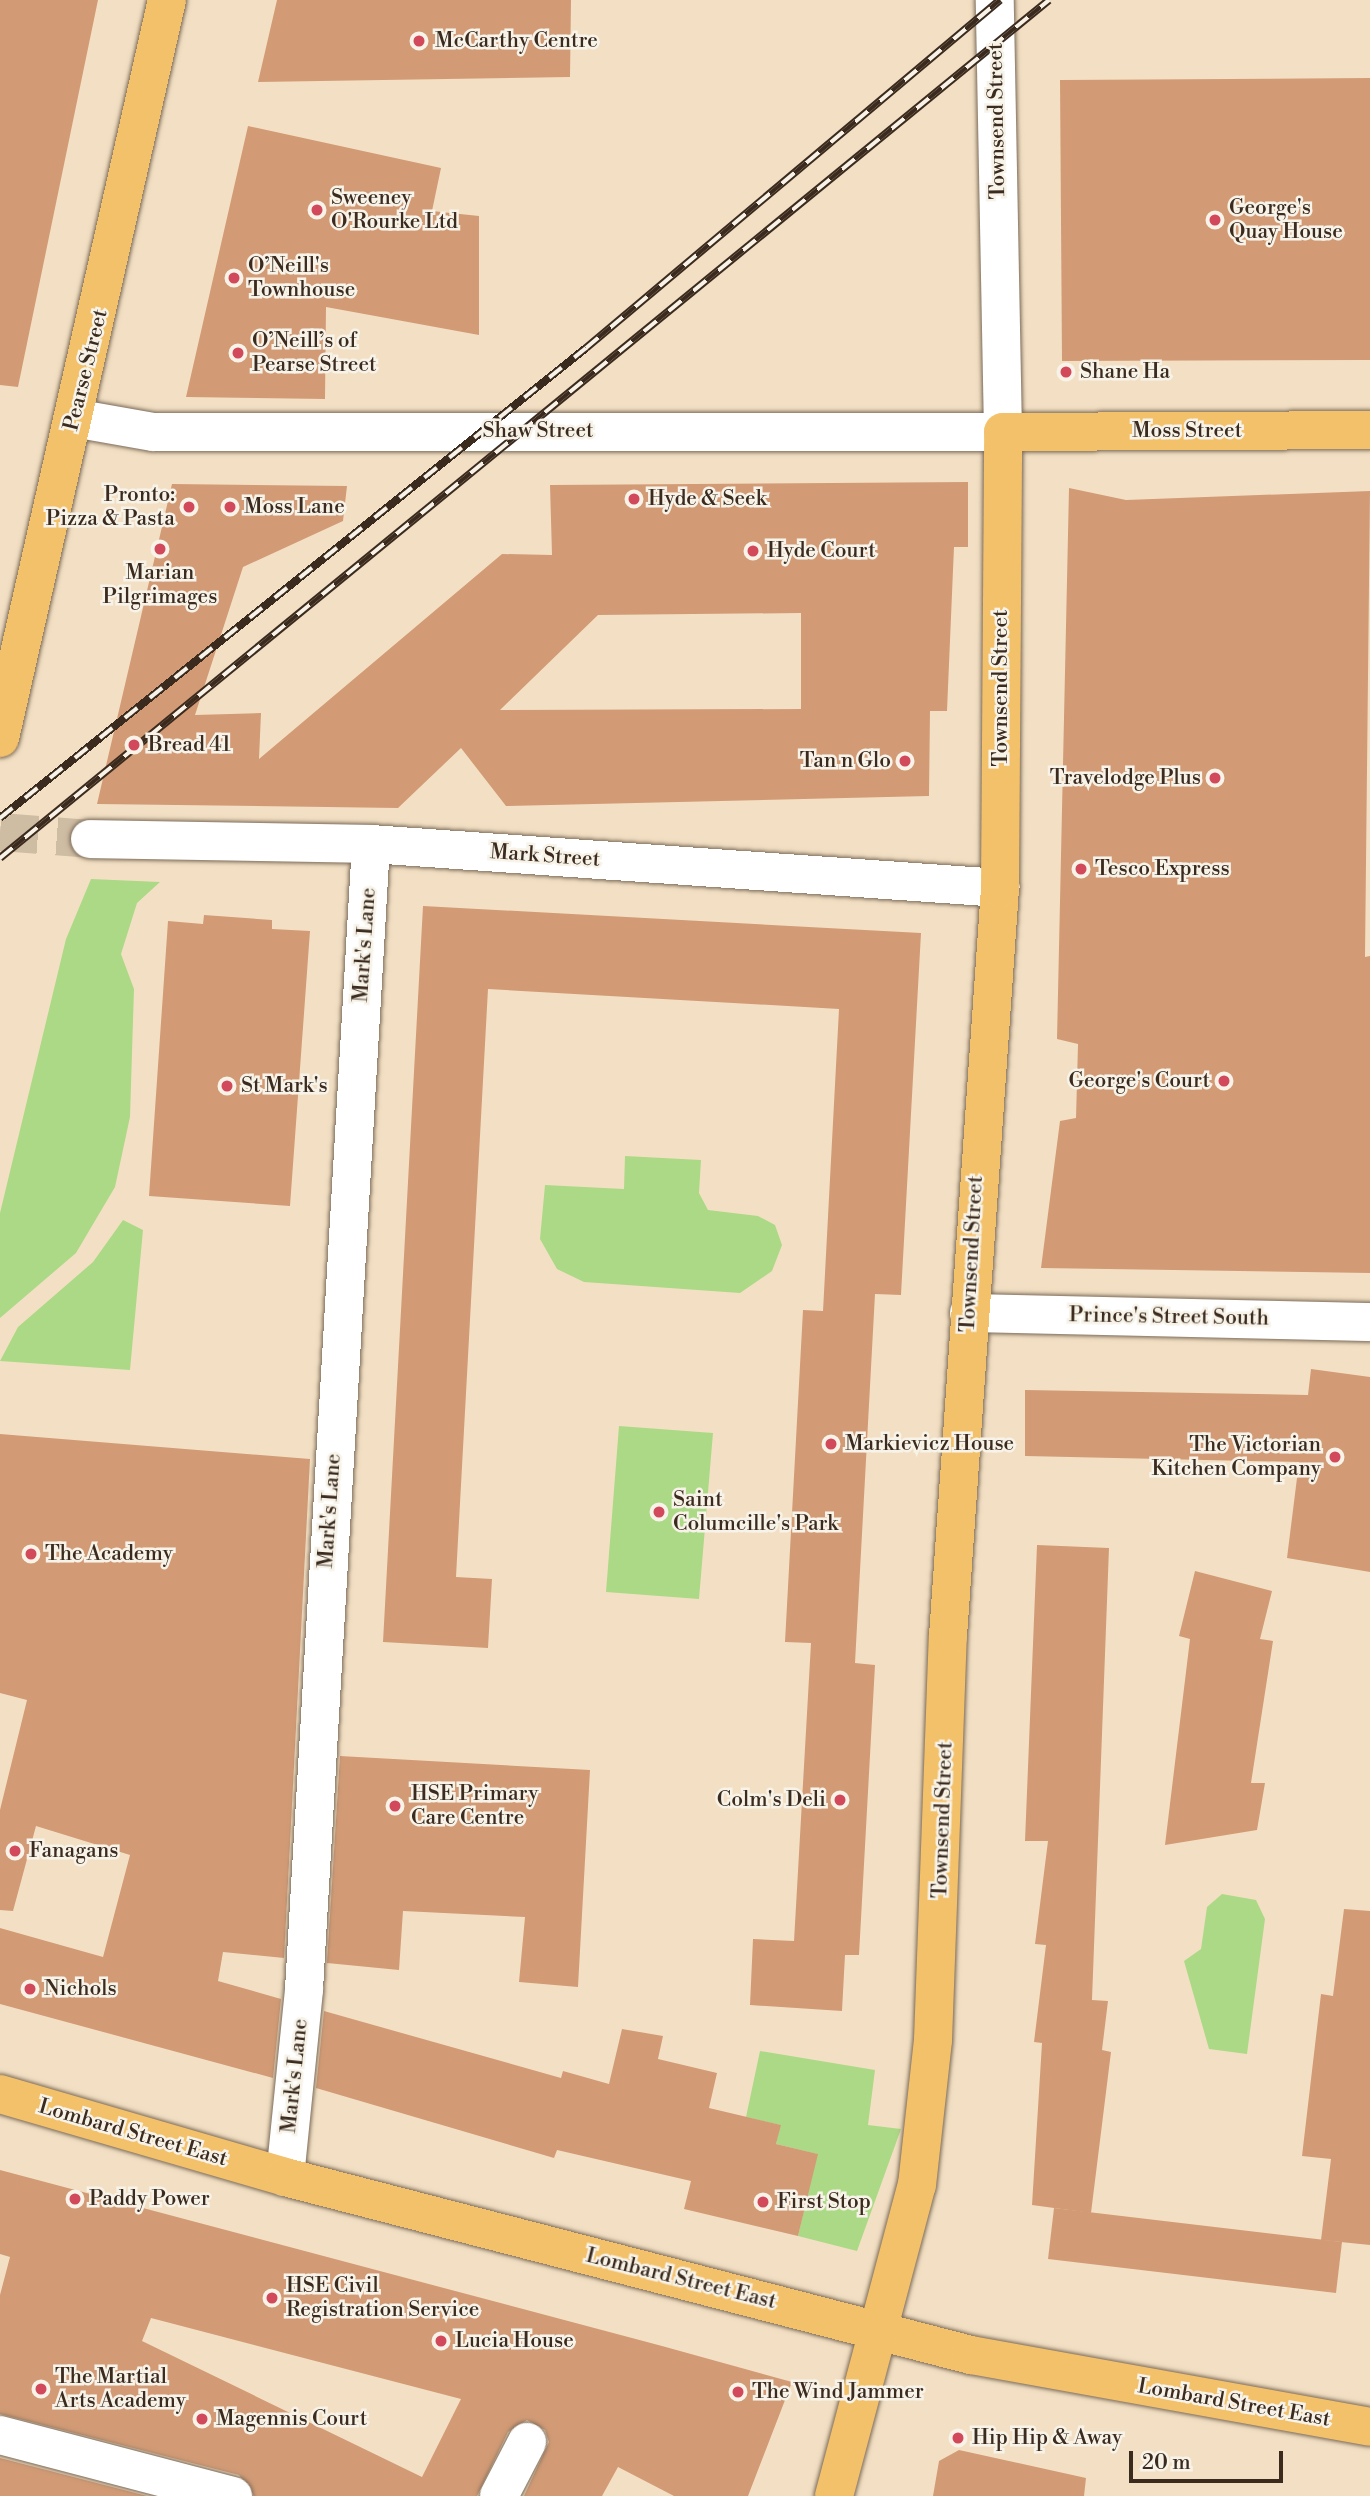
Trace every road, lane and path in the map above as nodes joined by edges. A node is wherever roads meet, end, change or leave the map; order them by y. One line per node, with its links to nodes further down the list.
1 (167, 0): 3 (main road, Pearse Street)
2 (995, 0): 5 (street, Townsend Street)
3 (74, 418): 5 (street, Shaw Street); 6 (main road, Pearse Street)
4 (1370, 430): 5 (main road, Moss Street)
5 (1003, 432): 9 (main road, Townsend Street)
6 (0, 738)
7 (90, 839): 8 (street, Mark Street)
8 (371, 844): 9 (street, Mark Street); 13 (street, Mark's Lane)
9 (1000, 888): 10 (main road, Townsend Street)
10 (969, 1313): 11 (street, Prince's Street South); 14 (main road, Townsend Street)
11 (1370, 1322)
12 (0, 2094): 13 (main road, Lombard Street East)
13 (285, 2177): 14 (main road, Lombard Street East)
14 (878, 2330): 15 (main road, Lombard Street East); 20 (main road, Townsend Street)
15 (1370, 2427)
16 (0, 2435): 18 (street)
17 (527, 2442): 19 (street)
18 (233, 2496)
19 (499, 2496)
20 (834, 2496)

